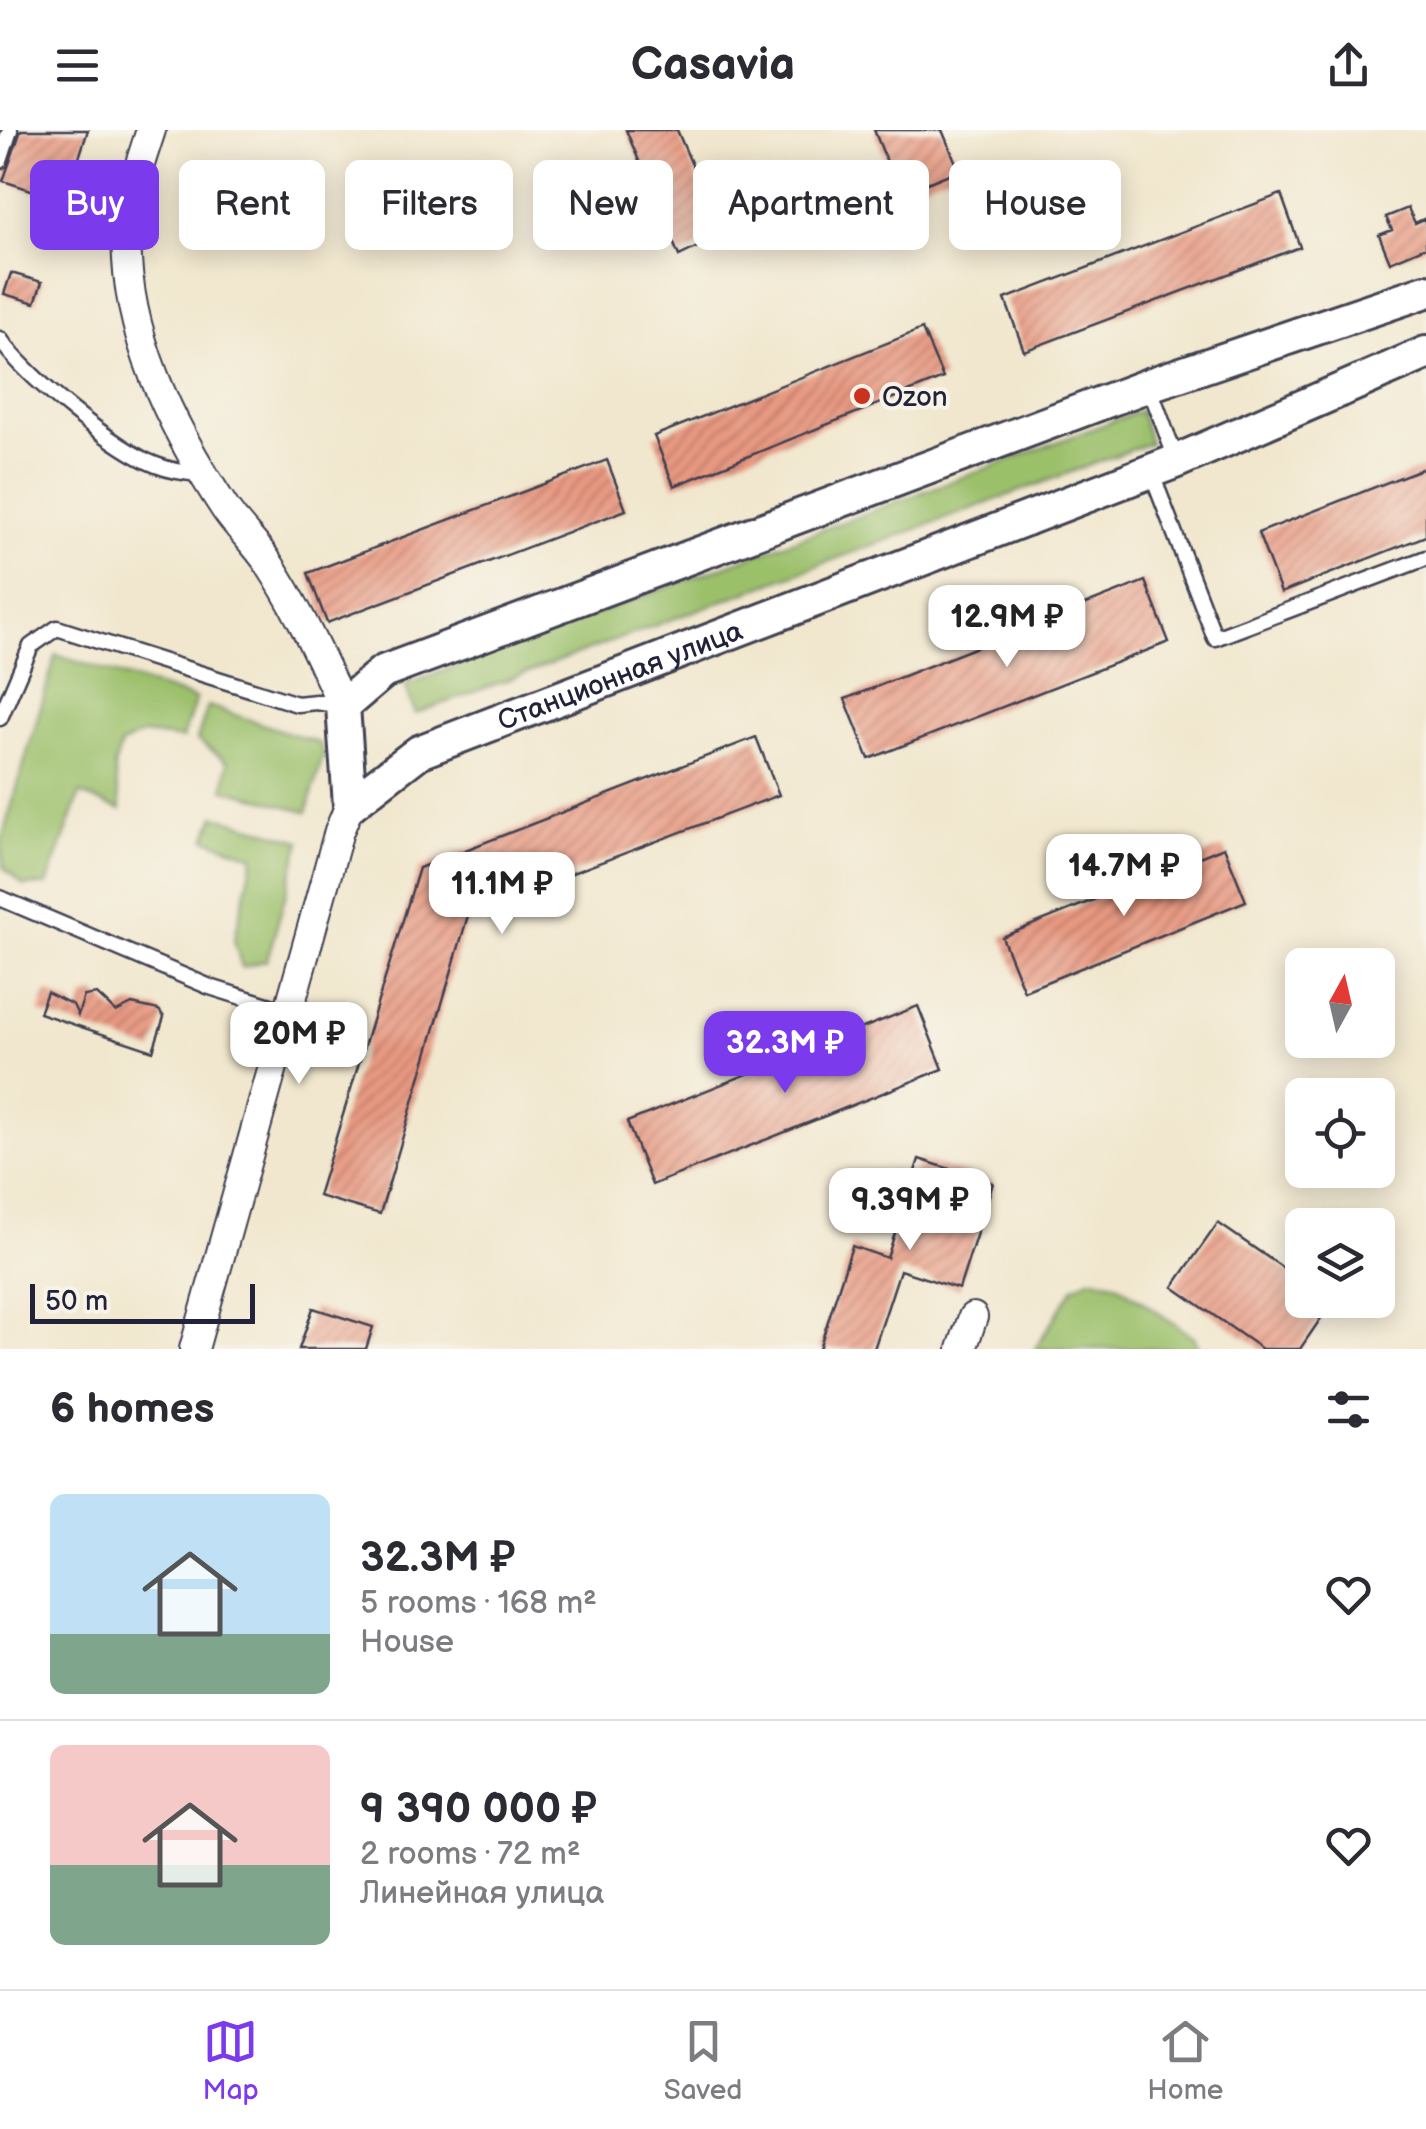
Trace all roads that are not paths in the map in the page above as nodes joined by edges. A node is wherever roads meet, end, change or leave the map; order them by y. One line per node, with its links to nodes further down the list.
1 (10, 130): 3 (lane)
2 (150, 130): 9 (street)
3 (0, 161)
4 (1426, 291): 7 (street)
5 (0, 339): 9 (lane)
6 (1426, 353): 8 (street, Станционная улица)
7 (1149, 385): 8 (lane); 11 (street)
8 (1164, 466): 10 (lane); 13 (street, Станционная улица)
9 (203, 474): 11 (street)
10 (1426, 558)
11 (343, 706): 12 (lane); 13 (street)
12 (0, 718)
13 (350, 805): 15 (street)
14 (0, 898): 15 (lane)
15 (290, 1012): 17 (street)
16 (973, 1317): 18 (street)
17 (194, 1349)
18 (962, 1349)

